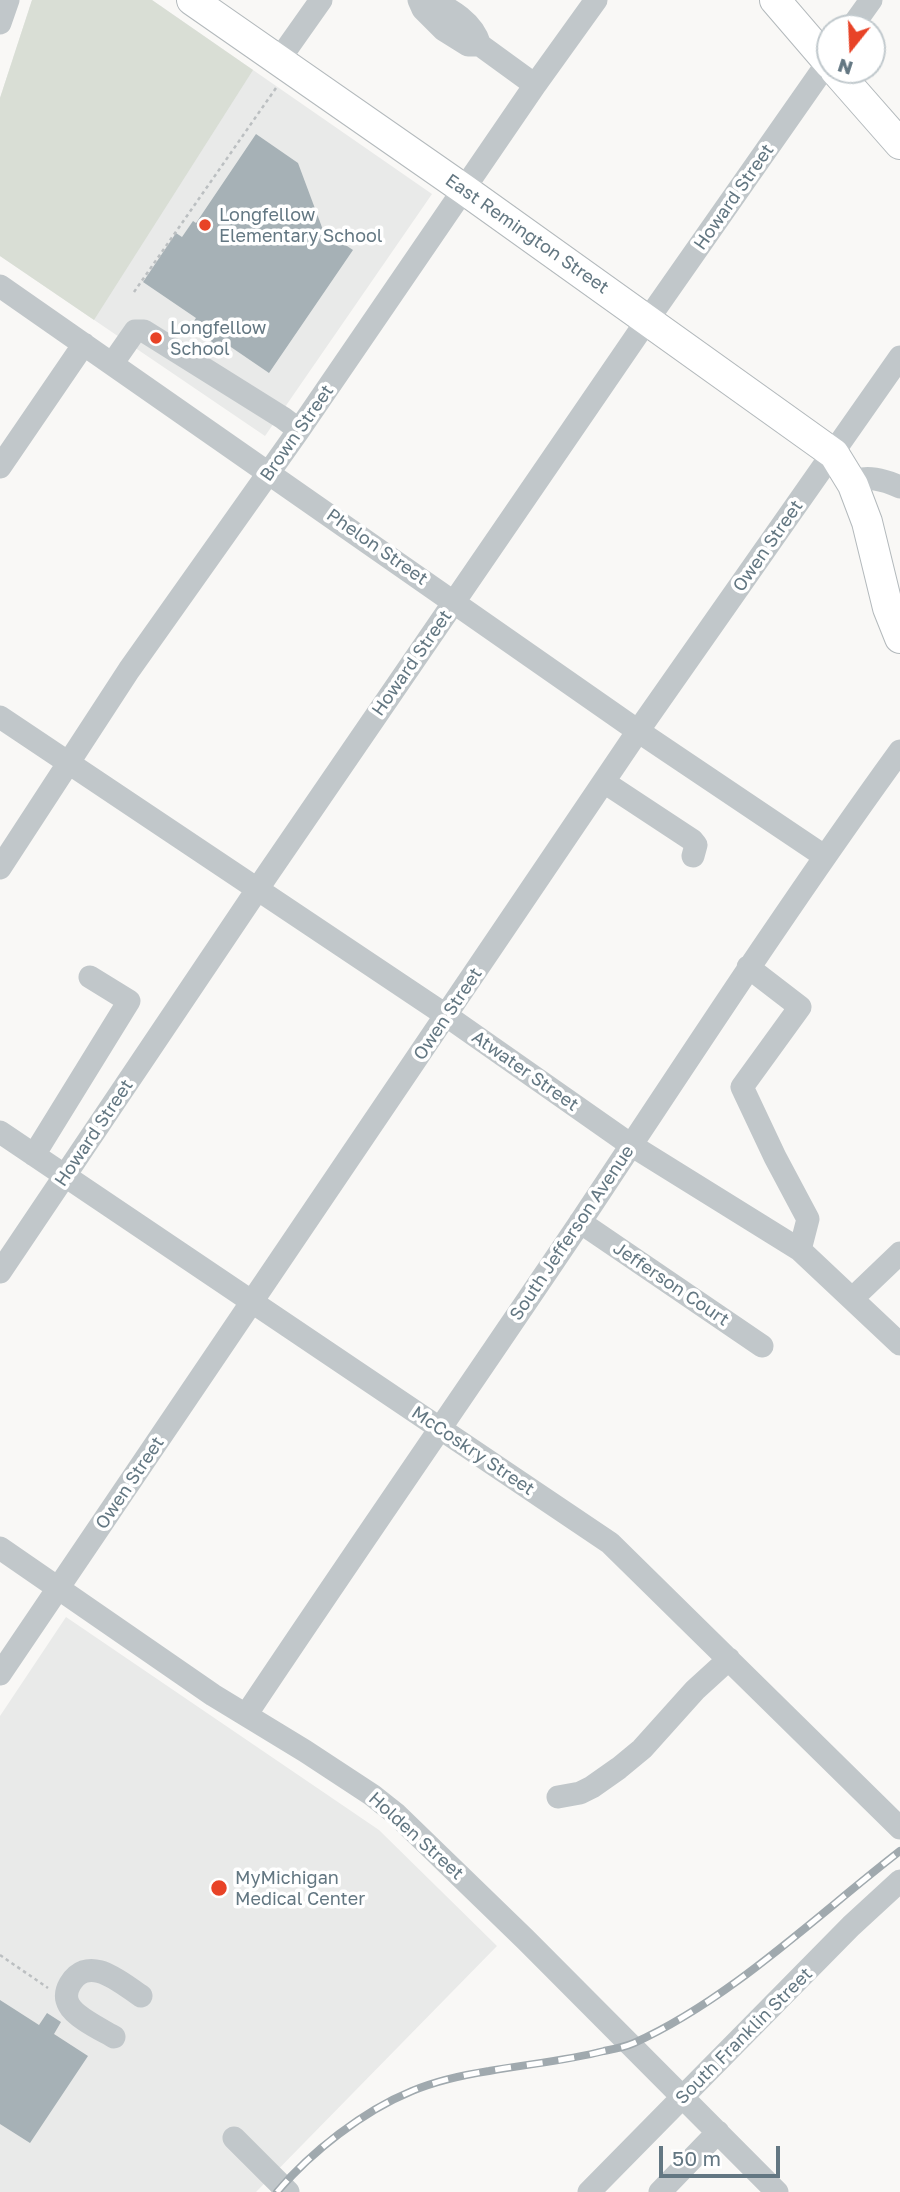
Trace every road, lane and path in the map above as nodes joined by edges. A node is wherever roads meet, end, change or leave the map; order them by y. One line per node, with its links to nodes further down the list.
1 (8, 0): 8 (street)
2 (192, 0): 11 (main road, East Remington Street)
3 (321, 0): 11 (street)
4 (419, 0): 9 (street)
5 (430, 0): 9 (street)
6 (596, 0): 14 (street, Brown Street)
7 (775, 0): 10 (main road)
8 (0, 23)
9 (480, 45): 14 (street)
10 (816, 47)
11 (278, 73): 16 (main road, East Remington Street); 18 (path)
12 (817, 84): 19 (street, Howard Street)
13 (848, 84): 15 (main road)
14 (535, 85): 16 (street, Brown Street)
15 (900, 144)
16 (465, 190): 19 (main road, East Remington Street); 23 (street, Brown Street)
17 (0, 286): 20 (street, Phelon Street)
18 (134, 292)
19 (648, 320): 24 (main road, East Remington Street); 29 (street, Howard Street)
20 (84, 344): 22 (street, Phelon Street); 25 (street)
21 (900, 357): 24 (street, Owen Street)
22 (112, 363): 23 (street); 26 (street, Phelon Street)
23 (299, 430): 26 (street, Brown Street)
24 (834, 454): 27 (main road, East Remington Street); 32 (street, Owen Street)
25 (0, 467)
26 (269, 472): 29 (street, Phelon Street); 34 (street, Brown Street)
27 (850, 481): 28 (street); 30 (main road, East Remington Street)
28 (900, 487)
29 (455, 601): 32 (street, Phelon Street); 39 (street, Howard Street)
30 (900, 638)
31 (0, 717): 34 (street, Atwater Street)
32 (638, 731): 35 (street, Owen Street); 37 (street, Phelon Street)
33 (900, 751): 37 (street, South Jefferson Avenue)
34 (69, 764): 38 (street, Brown Street); 39 (street, Atwater Street)
35 (604, 782): 36 (street); 42 (street, Owen Street)
36 (693, 856)
37 (824, 856): 40 (street, South Jefferson Avenue)
38 (0, 868)
39 (257, 890): 42 (street, Atwater Street); 46 (street, Howard Street)
40 (748, 967): 44 (street, South Jefferson Avenue); 48 (street)
41 (90, 977): 45 (street)
42 (447, 1016): 44 (street, Atwater Street); 52 (street, Owen Street)
43 (0, 1132): 45 (street, McCoskry Street)
44 (631, 1145): 47 (street, South Jefferson Avenue); 48 (street, Atwater Street)
45 (34, 1155): 46 (street, McCoskry Street)
46 (65, 1176): 50 (street, Howard Street); 52 (street, McCoskry Street)
47 (580, 1222): 54 (street, Jefferson Court); 55 (street, South Jefferson Avenue)
48 (800, 1250): 51 (street, Atwater Street)
49 (900, 1253): 51 (street)
50 (0, 1272)
51 (853, 1298): 53 (street, Atwater Street)
52 (253, 1302): 55 (street, McCoskry Street); 57 (street, Owen Street)
53 (900, 1344)
54 (762, 1346)
55 (440, 1428): 58 (street, McCoskry Street); 60 (street, South Jefferson Avenue)
56 (0, 1548): 57 (street, Holden Street)
57 (59, 1588): 59 (street, Owen Street); 60 (street, Holden Street)
58 (729, 1660): 61 (street); 62 (street, McCoskry Street)
59 (0, 1674)
60 (246, 1715): 68 (street, Holden Street)
61 (558, 1797)
62 (900, 1828)
63 (900, 1881): 68 (street, South Franklin Street)
64 (0, 1955): 65 (path)
65 (54, 1992)
66 (141, 1996): 67 (street)
67 (114, 2037)
68 (682, 2098): 69 (street, Holden Street); 71 (street, South Franklin Street)
69 (718, 2132): 73 (street); 74 (street, Holden Street)
70 (234, 2138): 72 (street)
71 (591, 2191)
72 (288, 2192)
73 (660, 2192)
74 (777, 2192)

